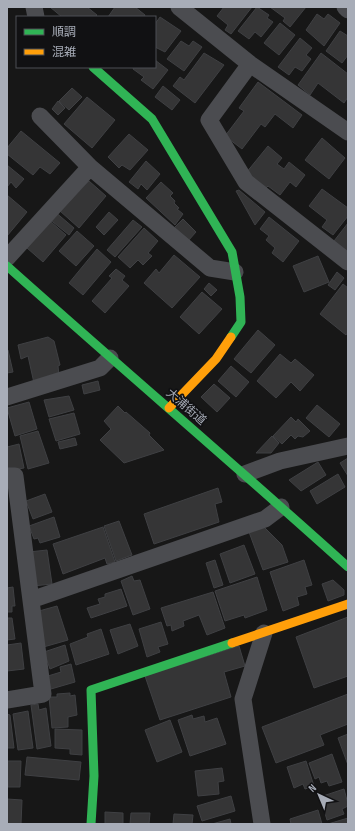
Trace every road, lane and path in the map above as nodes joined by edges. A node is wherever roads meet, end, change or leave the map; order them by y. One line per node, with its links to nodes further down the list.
1 (179, 7): 4 (street)
2 (345, 7): 3 (street)
3 (348, 10)
4 (250, 64): 7 (street); 10 (street)
5 (94, 68): 12 (street)
6 (40, 116): 8 (street)
7 (348, 132)
8 (90, 167): 9 (street); 12 (street)
9 (7, 258)
10 (348, 262)
11 (7, 266): 13 (street, 大浦街道)
12 (235, 272): 15 (street)
13 (110, 358): 14 (street); 15 (street, 大浦街道)
14 (7, 396)
15 (170, 408): 17 (street, 大浦街道)
16 (348, 446): 17 (street)
17 (245, 474): 19 (street, 大浦街道)
18 (7, 476): 21 (street)
19 (280, 507): 20 (street, 大浦街道); 21 (street)
20 (348, 566)
21 (31, 600): 24 (street)
22 (348, 604): 23 (street)
23 (264, 634): 25 (street); 26 (street)
24 (7, 700)
25 (92, 824)
26 (262, 824)

